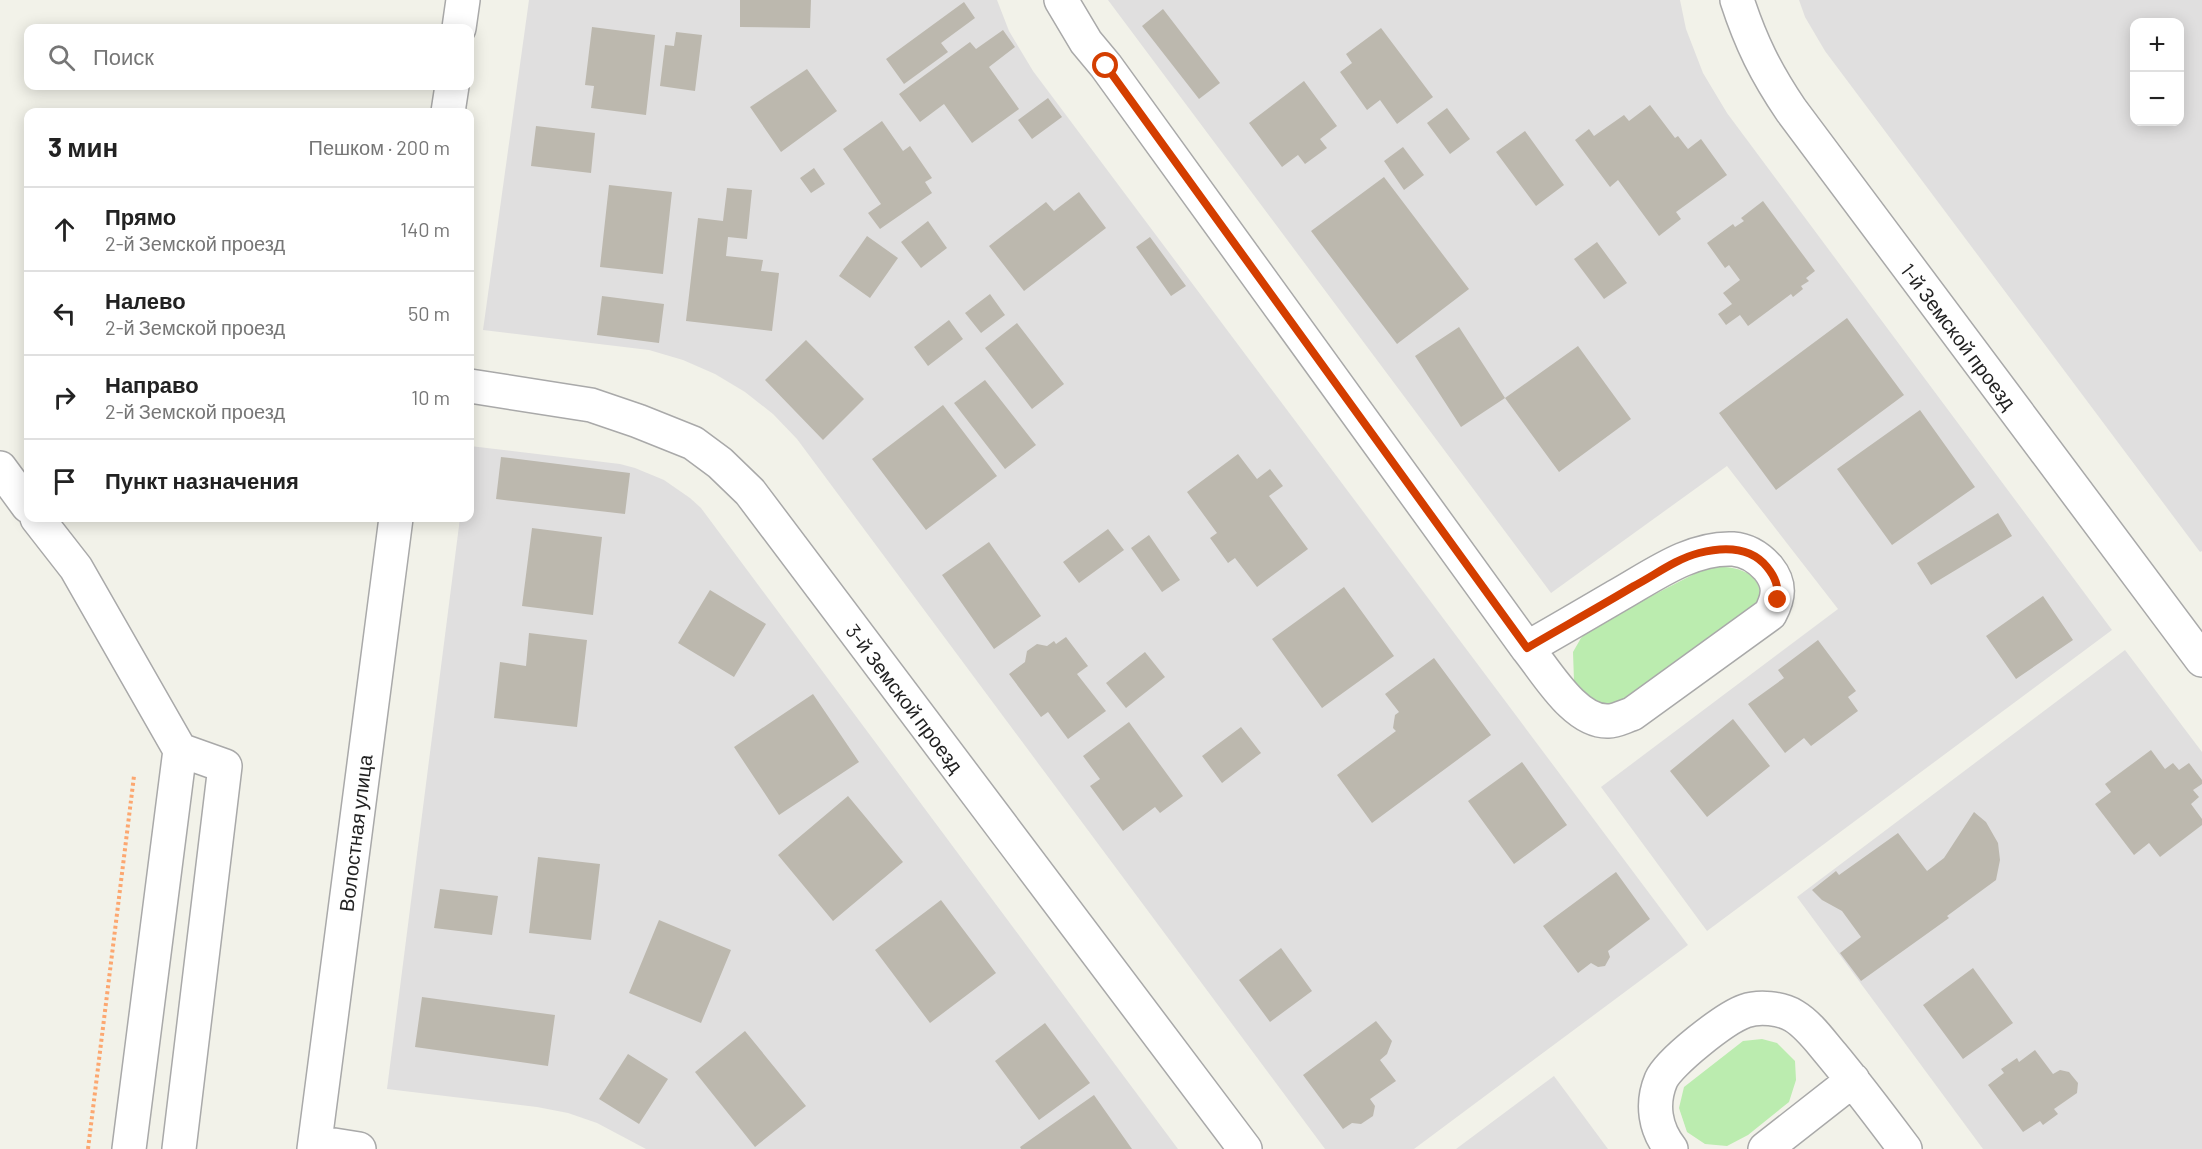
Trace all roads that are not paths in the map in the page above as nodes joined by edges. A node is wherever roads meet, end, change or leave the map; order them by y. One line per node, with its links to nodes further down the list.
1 (463, 0): 4 (street)
2 (1061, 0): 12 (street)
3 (1737, 0): 13 (street, 1-й Земской проезд)
4 (460, 24)
5 (451, 90): 6 (street)
6 (449, 108)
7 (474, 387): 20 (street, 3-й Земской проезд)
8 (0, 468): 9 (street)
9 (24, 501)
10 (41, 522): 14 (street)
11 (395, 522): 16 (street, Волостная улица)
12 (1527, 648): 12 (street)
13 (2202, 660)
14 (180, 750): 17 (street); 18 (street)
15 (1853, 1080): 21 (street); 22 (street); 23 (street)
16 (314, 1145): 19 (street)
17 (129, 1149)
18 (179, 1149)
19 (359, 1149)
20 (1245, 1149)
21 (1671, 1149)
22 (1765, 1149)
23 (1905, 1149)

